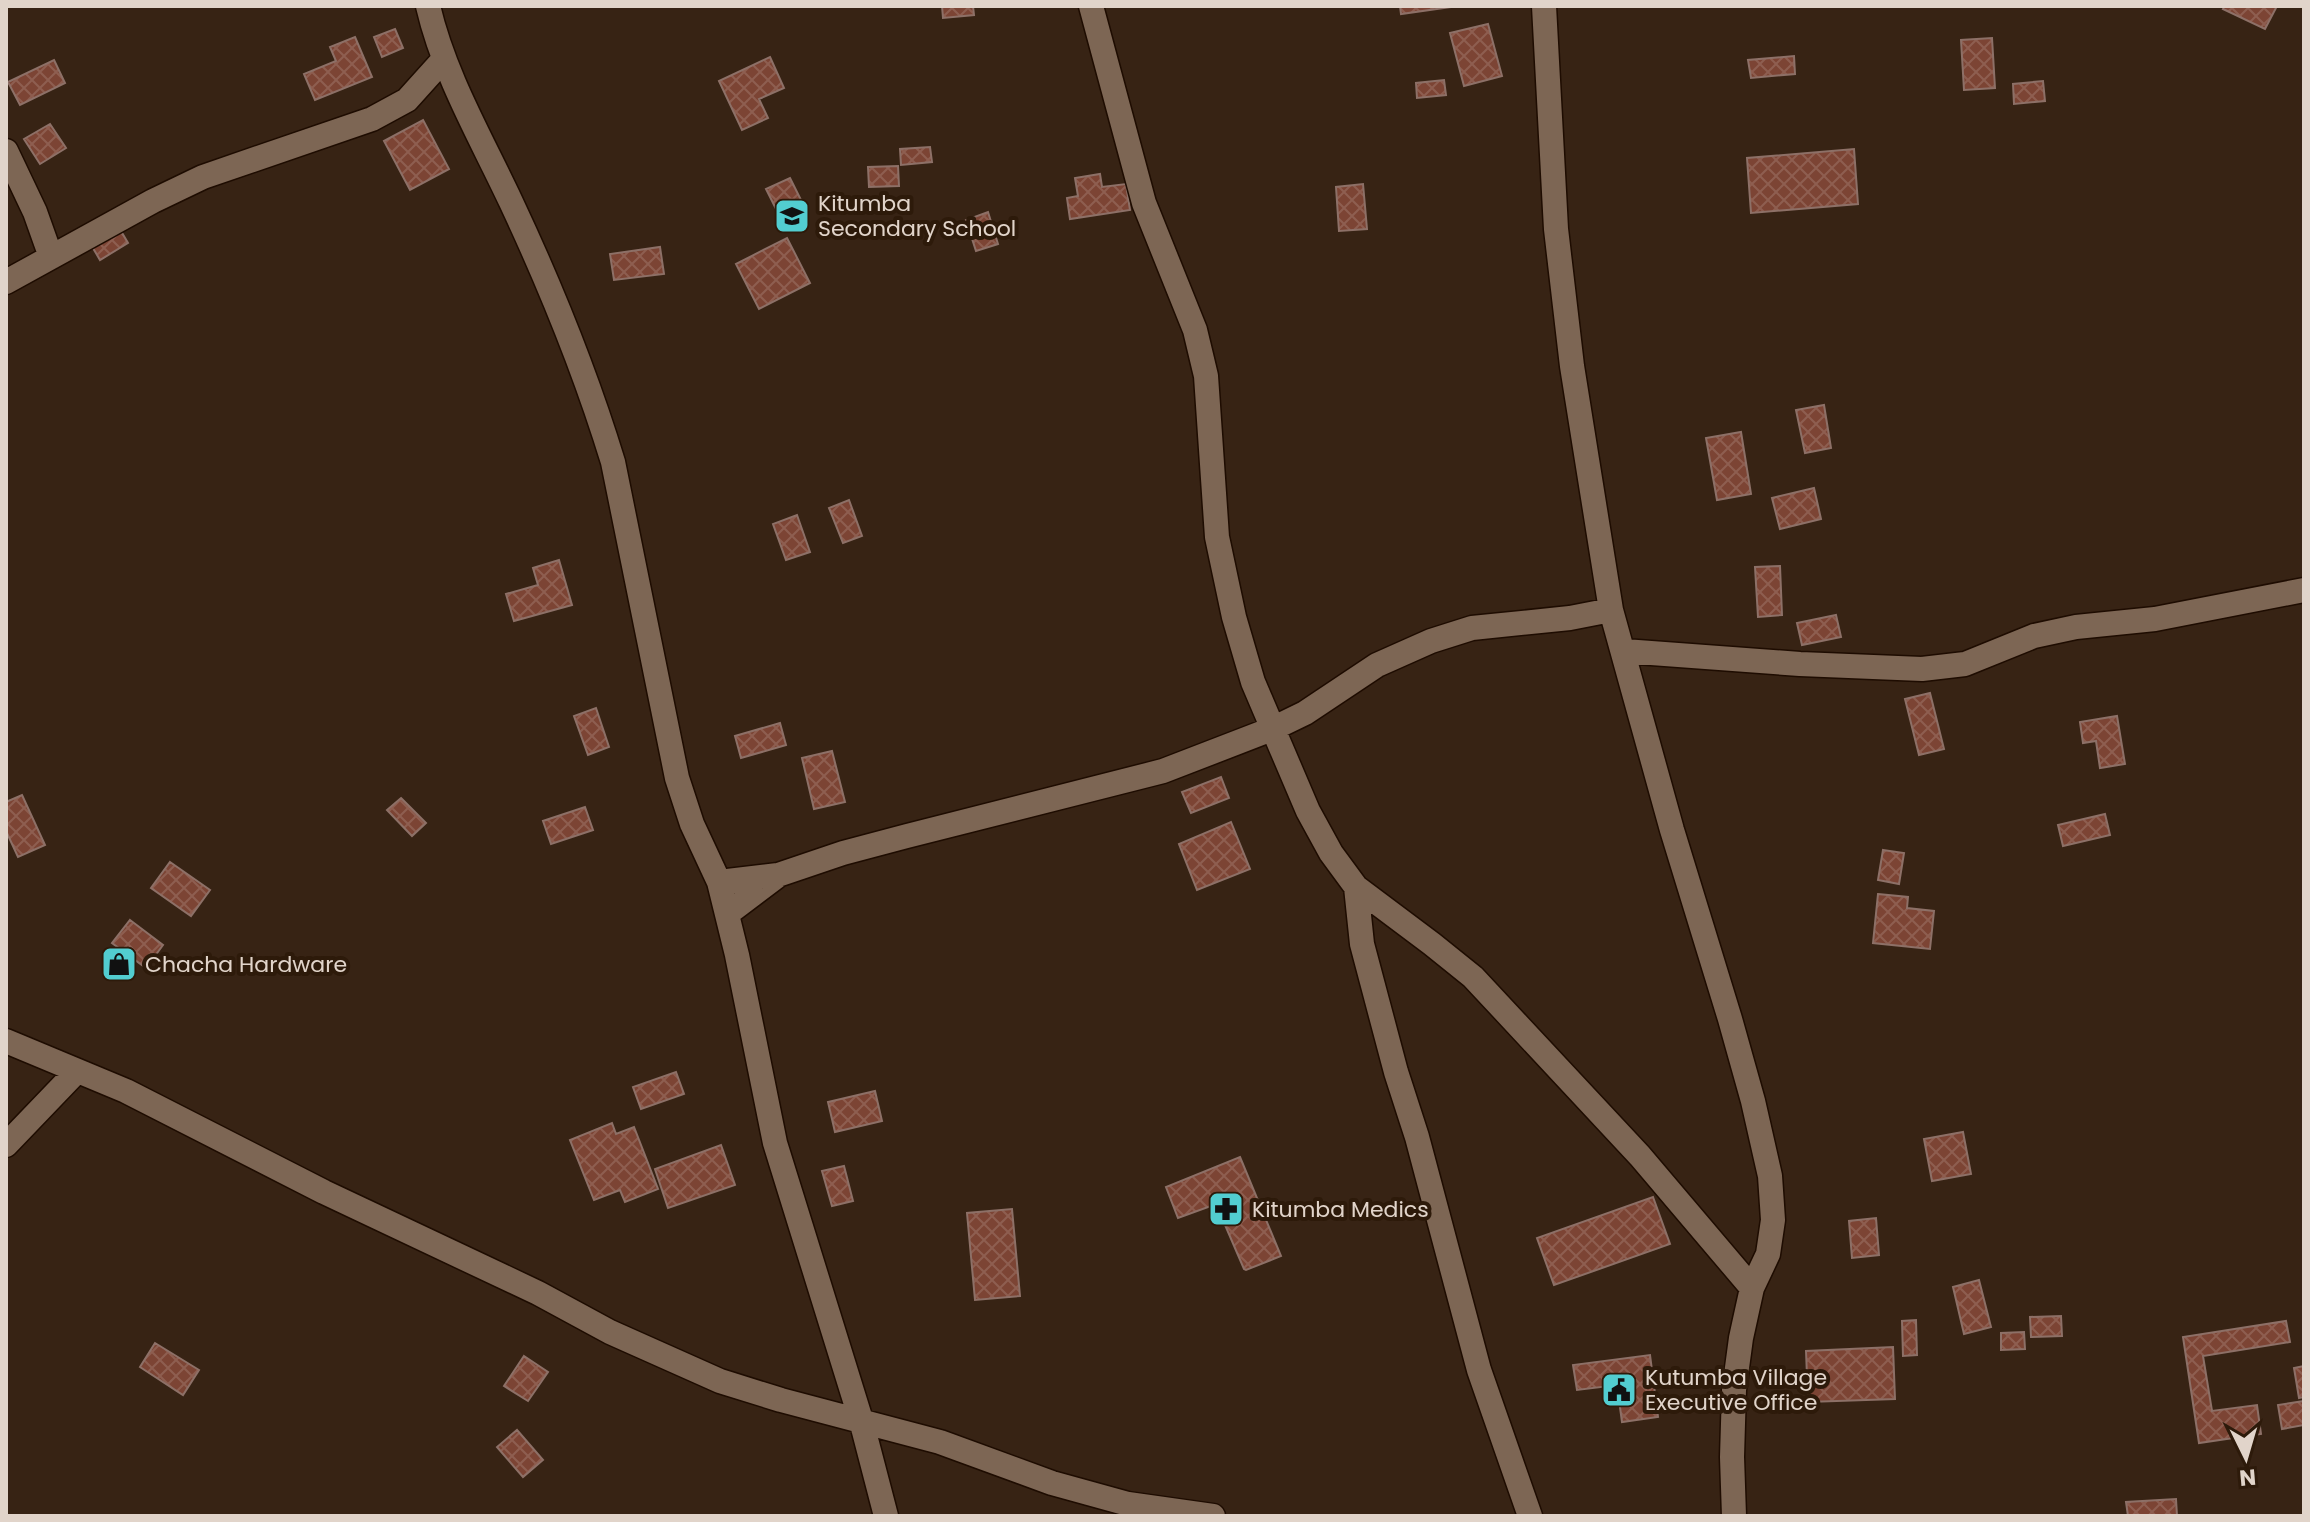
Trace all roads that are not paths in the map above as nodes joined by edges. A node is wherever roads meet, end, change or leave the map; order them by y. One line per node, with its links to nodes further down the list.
1 (428, 6): 4 (street)
2 (1091, 6): 11 (street)
3 (1544, 6): 9 (street)
4 (443, 60): 6 (street); 13 (street)
5 (6, 151): 6 (street)
6 (51, 257): 7 (street)
7 (6, 282)
8 (2304, 590): 10 (street)
9 (1611, 610): 10 (street); 11 (street)
10 (1624, 651): 19 (street)
11 (1272, 729): 12 (street); 14 (street)
12 (778, 875): 13 (street); 15 (street)
13 (719, 882): 15 (street)
14 (1356, 887): 19 (street); 23 (street)
15 (727, 914): 20 (street)
16 (6, 1041): 17 (street)
17 (77, 1071): 18 (street); 20 (street)
18 (6, 1145)
19 (1752, 1288): 24 (street)
20 (861, 1420): 21 (street); 22 (street)
21 (886, 1516)
22 (1213, 1516)
23 (1530, 1516)
24 (1734, 1516)

